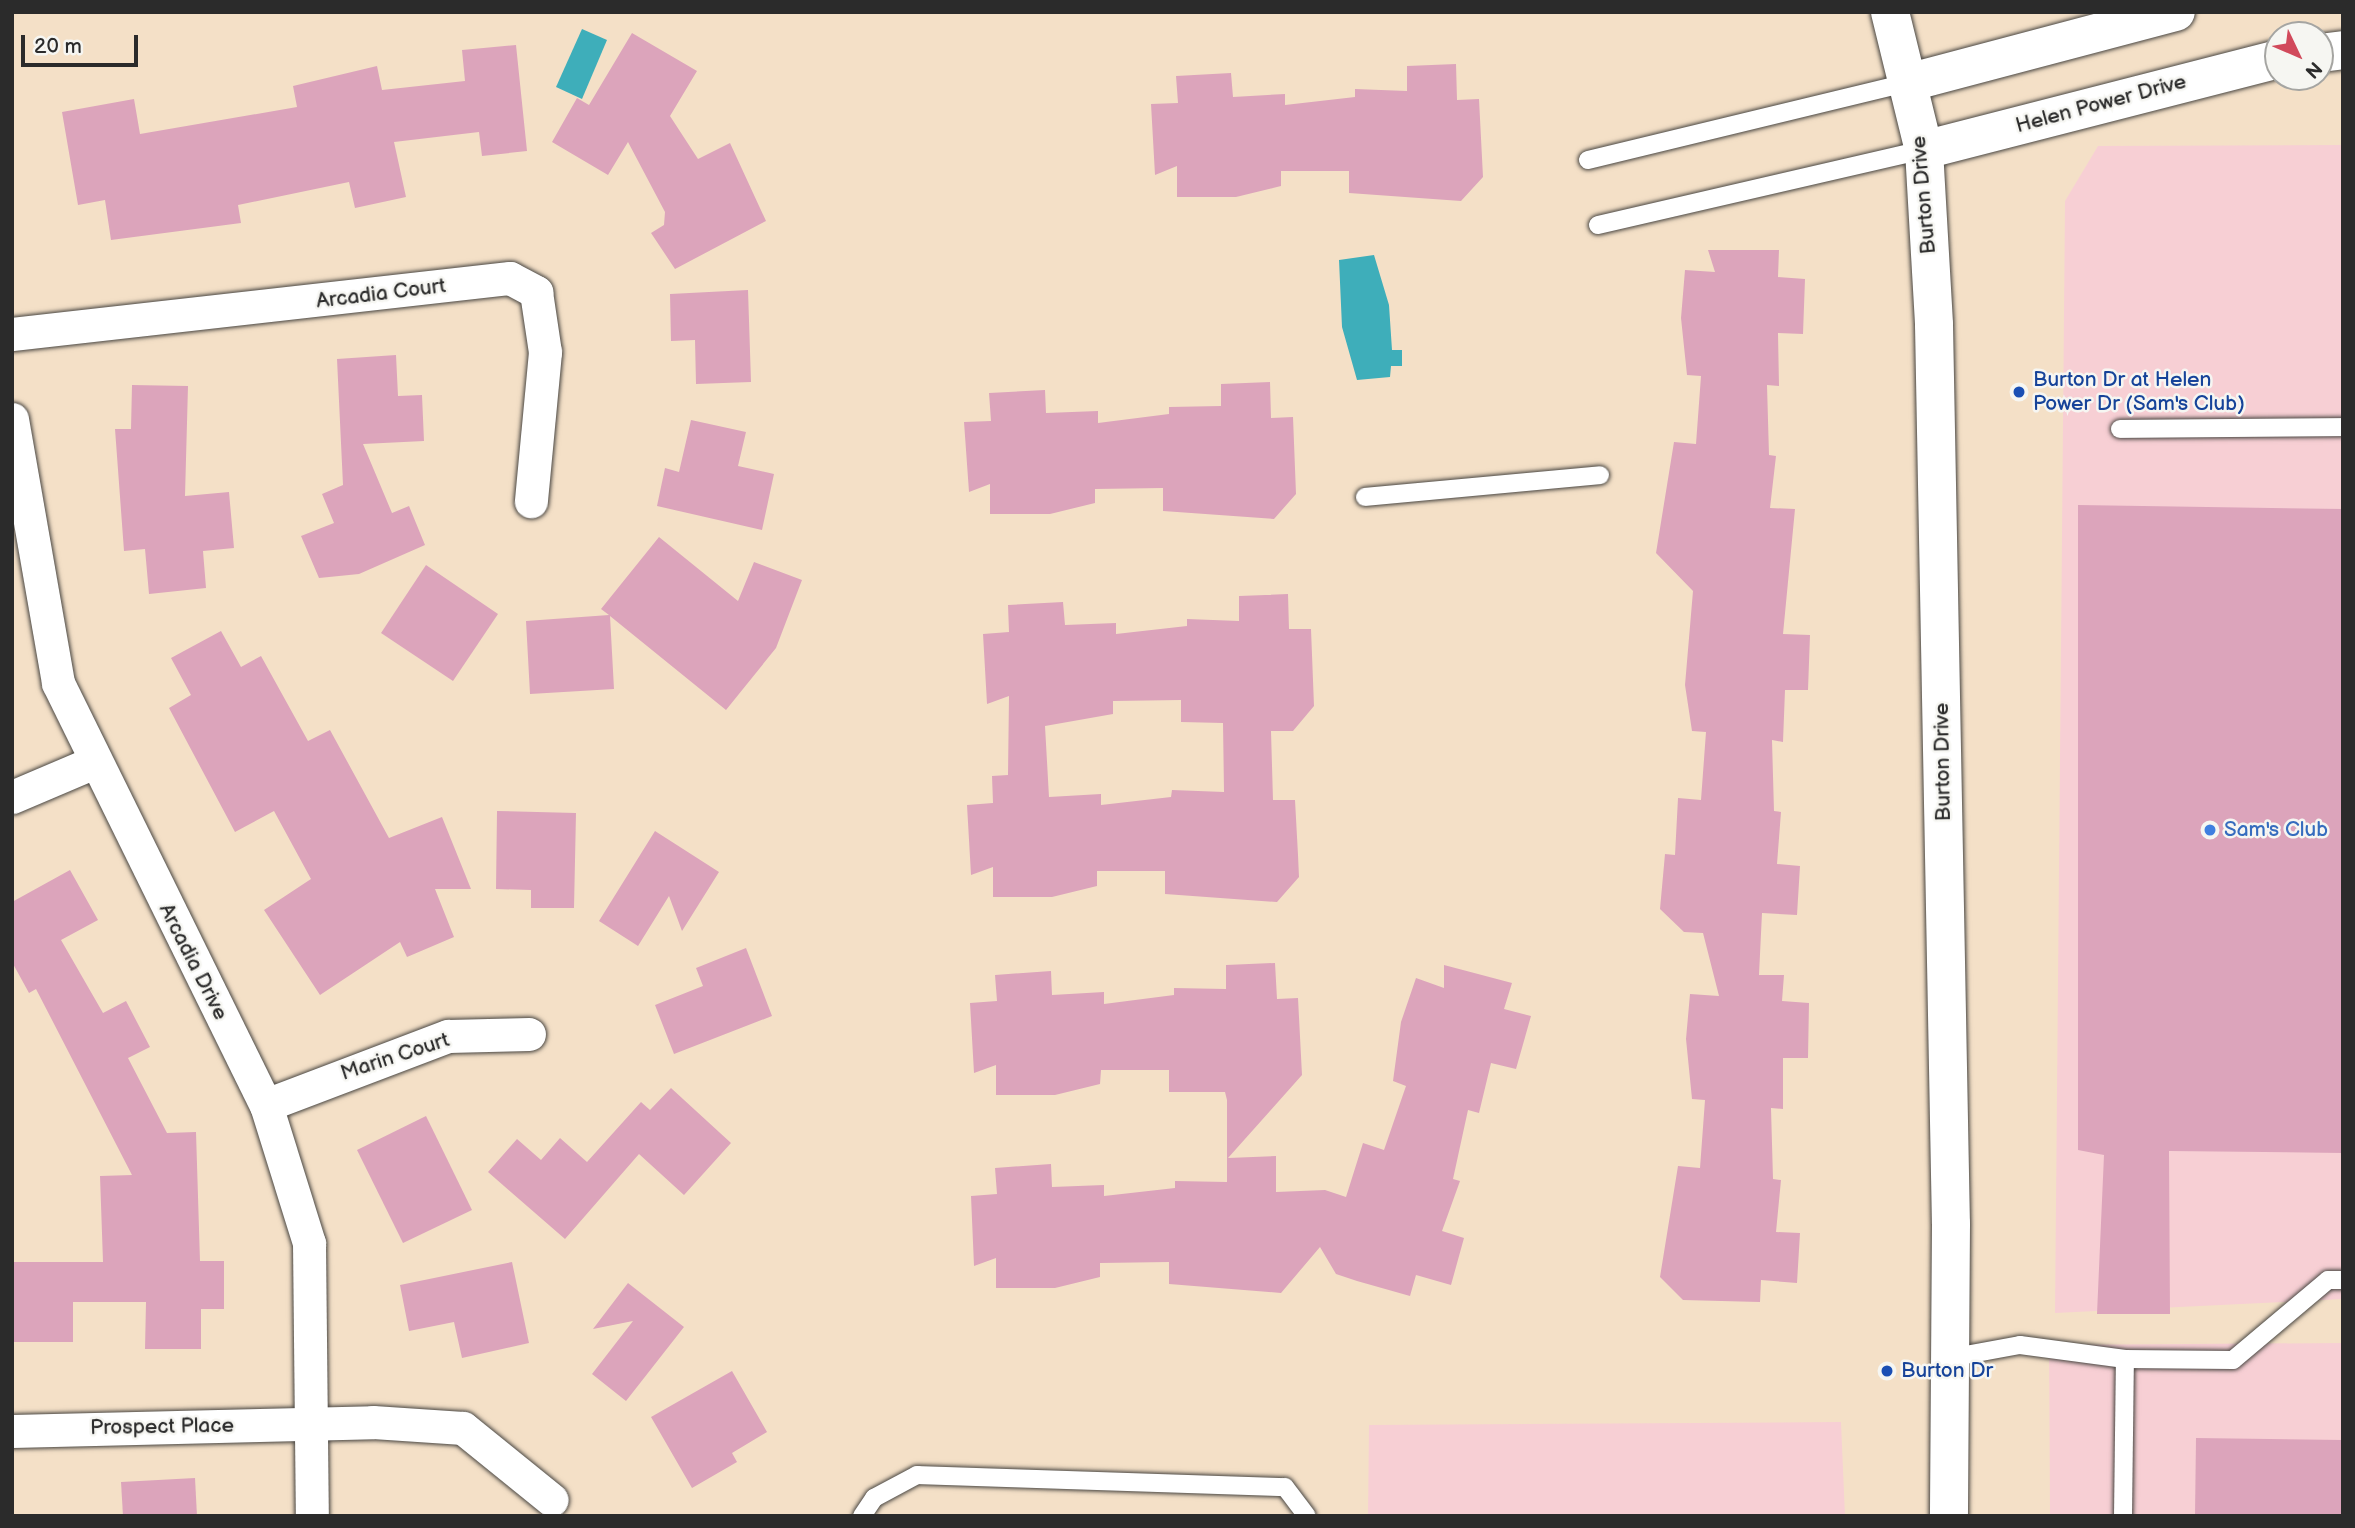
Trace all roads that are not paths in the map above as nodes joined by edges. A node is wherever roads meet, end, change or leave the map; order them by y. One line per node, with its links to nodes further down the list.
1 (1890, 12): 4 (street, Burton Drive)
2 (2176, 12): 4 (street)
3 (2264, 63): 5 (street, Helen Power Drive)
4 (1907, 83): 5 (street, Burton Drive); 6 (lane)
5 (1924, 150): 7 (lane); 20 (street, Burton Drive)
6 (1587, 160)
7 (1598, 225)
8 (12, 334): 14 (street, Arcadia Court)
9 (12, 419): 15 (street, Arcadia Drive)
10 (2343, 427): 11 (lane)
11 (2120, 429)
12 (1600, 475): 13 (lane)
13 (1365, 497)
14 (531, 501)
15 (92, 763): 16 (street); 18 (street, Arcadia Drive)
16 (12, 797)
17 (529, 1034): 18 (street, Marin Court)
18 (267, 1105): 22 (street, Arcadia Drive)
19 (2343, 1280): 21 (lane)
20 (1950, 1357): 21 (lane); 28 (street, Burton Drive)
21 (2125, 1359): 29 (lane)
22 (311, 1424): 23 (street, Prospect Place); 24 (street, Prospect Place); 25 (street, Arcadia Drive)
23 (12, 1431)
24 (552, 1500)
25 (312, 1516)
26 (862, 1516): 27 (lane)
27 (1307, 1516)
28 (1949, 1516)
29 (2123, 1516)

